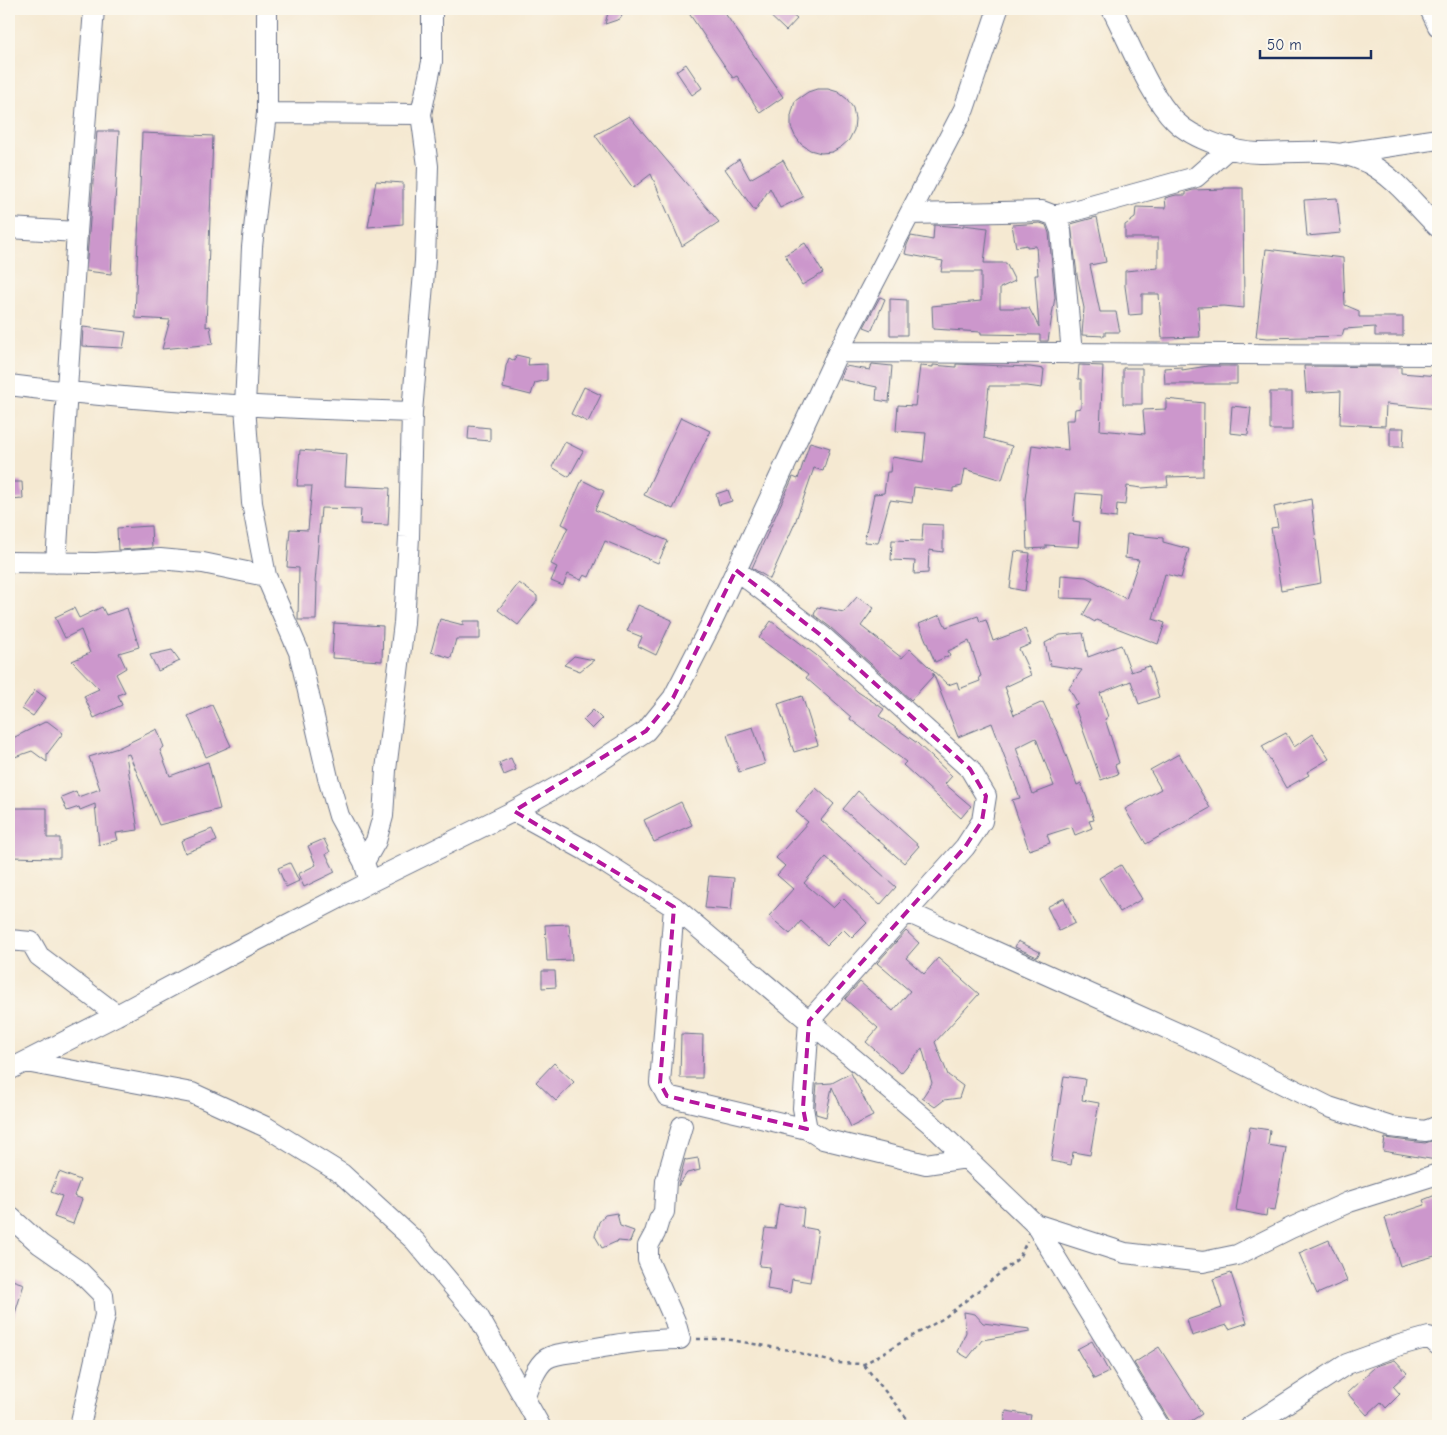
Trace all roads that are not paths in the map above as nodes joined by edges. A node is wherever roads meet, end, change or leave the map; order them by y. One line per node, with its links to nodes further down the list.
1 (94, 9): 17 (street)
2 (267, 9): 8 (street)
3 (432, 9): 9 (street)
4 (998, 9): 13 (street)
5 (1112, 9): 11 (street)
6 (1430, 9): 7 (street)
7 (1438, 26)
8 (267, 113): 9 (street); 23 (street)
9 (421, 114): 24 (street)
10 (1438, 139): 12 (street)
11 (1230, 148): 12 (street); 14 (street)
12 (1339, 153): 15 (street)
13 (910, 214): 14 (street); 18 (street)
14 (1055, 216): 19 (street)
15 (1438, 227)
16 (9, 228): 17 (street)
17 (77, 232): 22 (street)
18 (838, 352): 19 (street); 27 (street)
19 (1072, 354): 20 (street)
20 (1438, 355)
21 (9, 385): 22 (street)
22 (68, 392): 23 (street); 26 (street)
23 (245, 406): 24 (street); 28 (street)
24 (412, 412): 30 (street)
25 (9, 562): 26 (street)
26 (56, 563): 28 (street)
27 (736, 570): 29 (street); 33 (street)
28 (266, 576): 30 (street)
29 (514, 811): 31 (street); 32 (street)
30 (364, 862): 31 (street)
31 (370, 882): 35 (street)
32 (674, 907): 36 (street); 40 (street)
33 (907, 912): 36 (street); 39 (street)
34 (9, 940): 35 (street)
35 (117, 1015): 37 (street)
36 (809, 1021): 40 (street); 41 (street)
37 (17, 1066): 46 (street)
38 (682, 1126): 47 (street)
39 (1438, 1126)
40 (807, 1129): 41 (street)
41 (966, 1158): 44 (street)
42 (1438, 1174): 44 (street)
43 (9, 1216): 49 (street)
44 (1035, 1224): 51 (street)
45 (1438, 1345): 52 (street)
46 (506, 1364): 47 (street); 48 (street)
47 (538, 1370): 48 (street)
48 (525, 1396): 50 (street)
49 (80, 1426)
50 (540, 1426)
51 (1159, 1426)
52 (1251, 1426)

